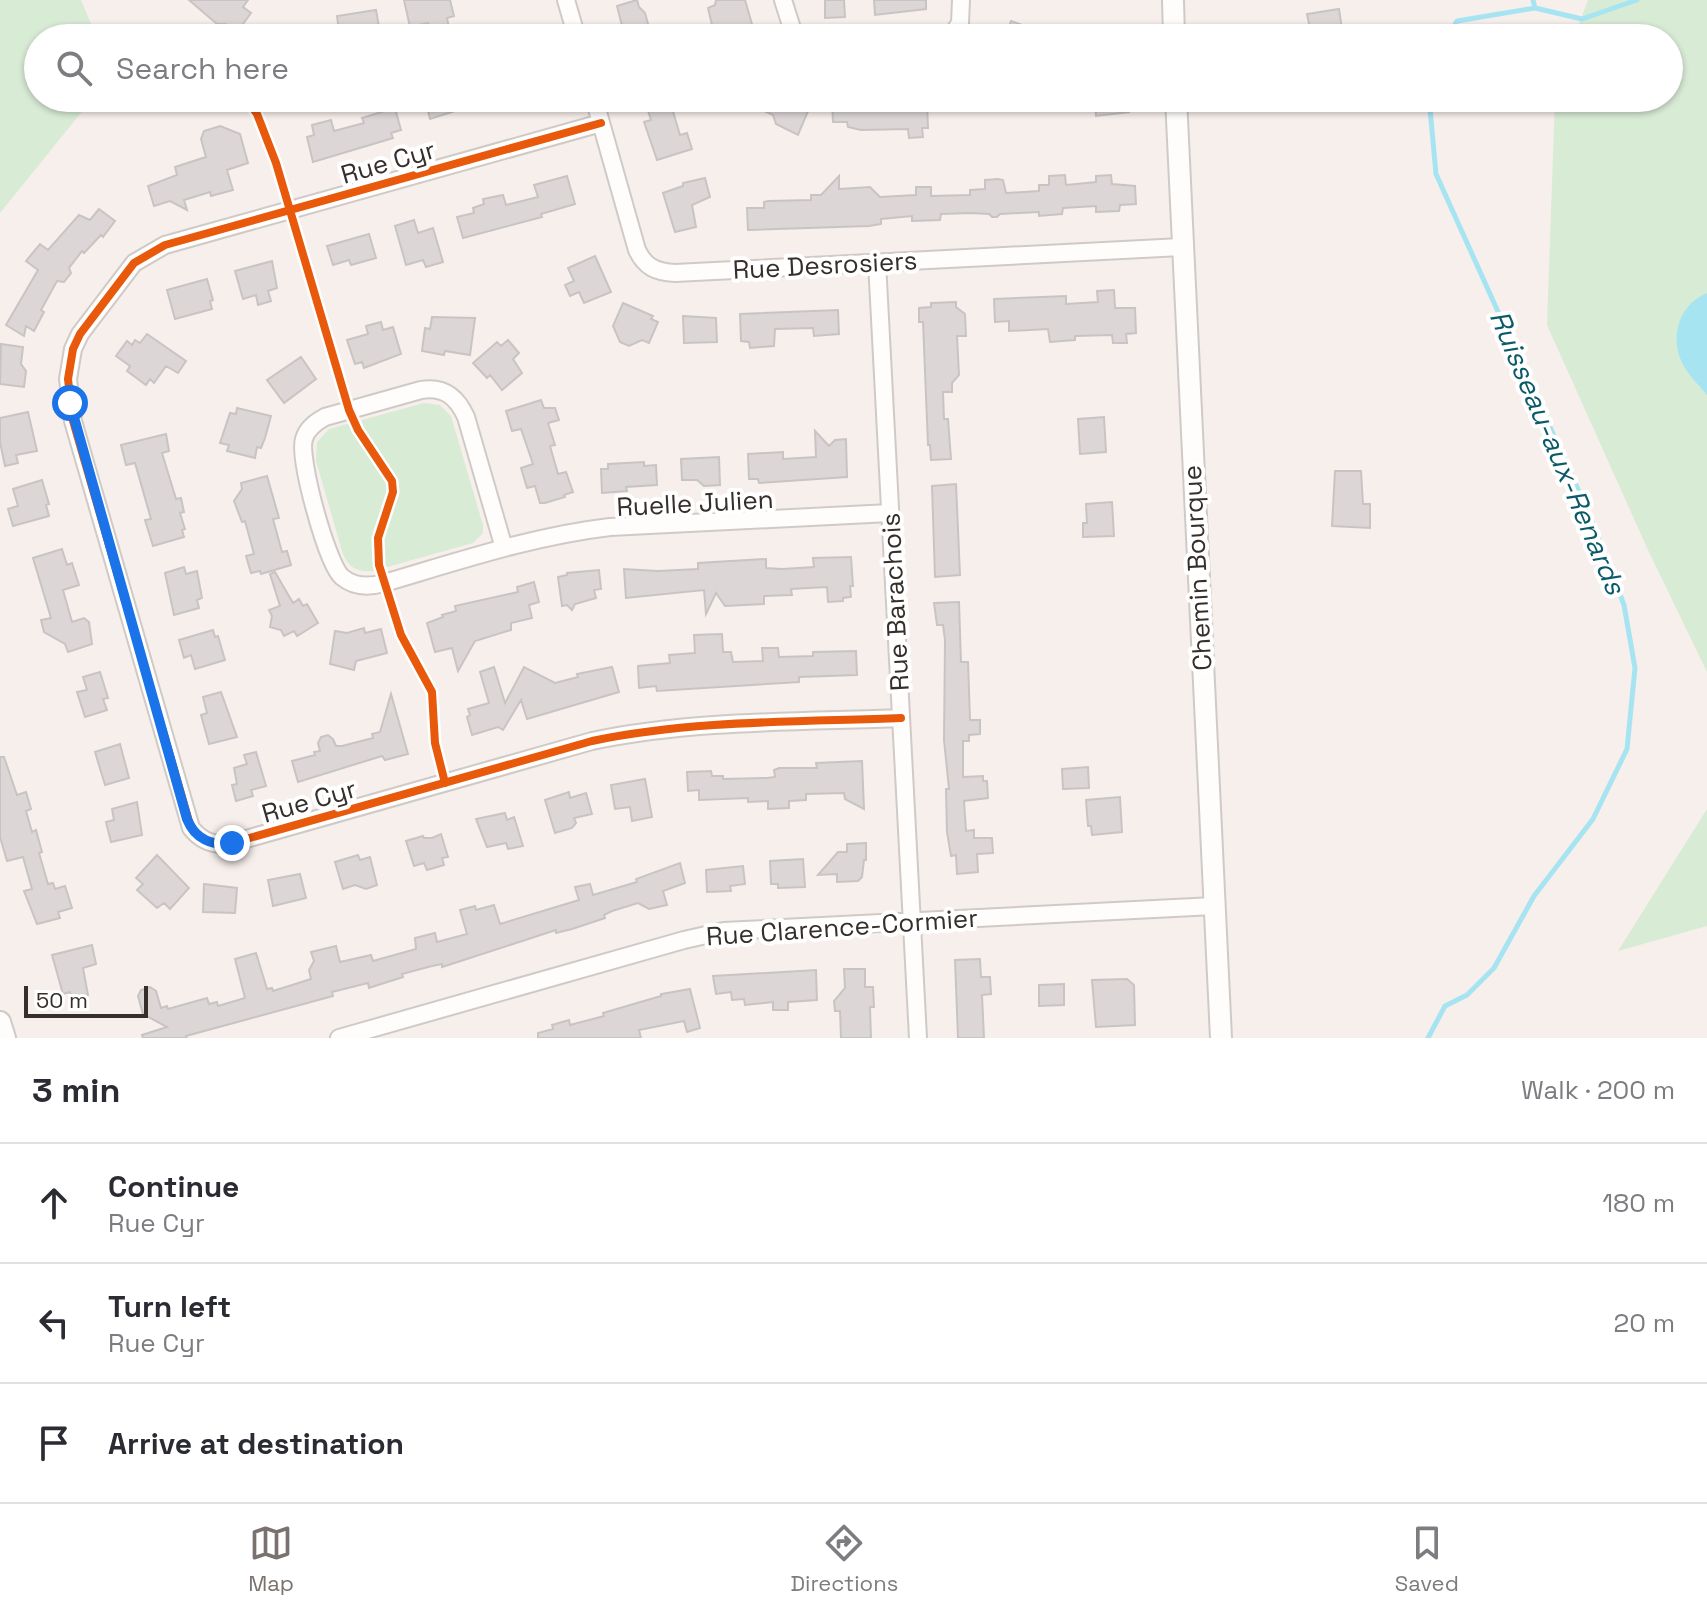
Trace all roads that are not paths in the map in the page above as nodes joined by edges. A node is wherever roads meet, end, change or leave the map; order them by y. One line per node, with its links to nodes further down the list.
1 (566, 0): 5 (street)
2 (783, 0): 6 (street)
3 (961, 0): 7 (street)
4 (1173, 0): 8 (street)
5 (573, 24)
6 (791, 24)
7 (959, 24)
8 (1174, 24)
9 (598, 112): 11 (street, Rue Desrosiers)
10 (1176, 112): 12 (street, Chemin Bourque)
11 (601, 123): 13 (street, Rue Desrosiers); 16 (street, Rue Cyr)
12 (1181, 247): 13 (street, Rue Desrosiers); 17 (street, Chemin Bourque)
13 (877, 262): 14 (street, Rue Barachois)
14 (890, 513): 15 (street, Ruelle Julien); 16 (street, Rue Barachois)
15 (504, 548): 15 (street, Ruelle Julien)
16 (901, 718): 18 (street, Rue Barachois)
17 (1214, 906): 18 (street, Rue Clarence-Cormier); 23 (street, Chemin Bourque)
18 (912, 921): 21 (street, Rue Clarence-Cormier); 22 (street, Rue Barachois)
19 (0, 1022): 20 (street)
20 (5, 1038)
21 (339, 1038)
22 (918, 1038)
23 (1221, 1038)

